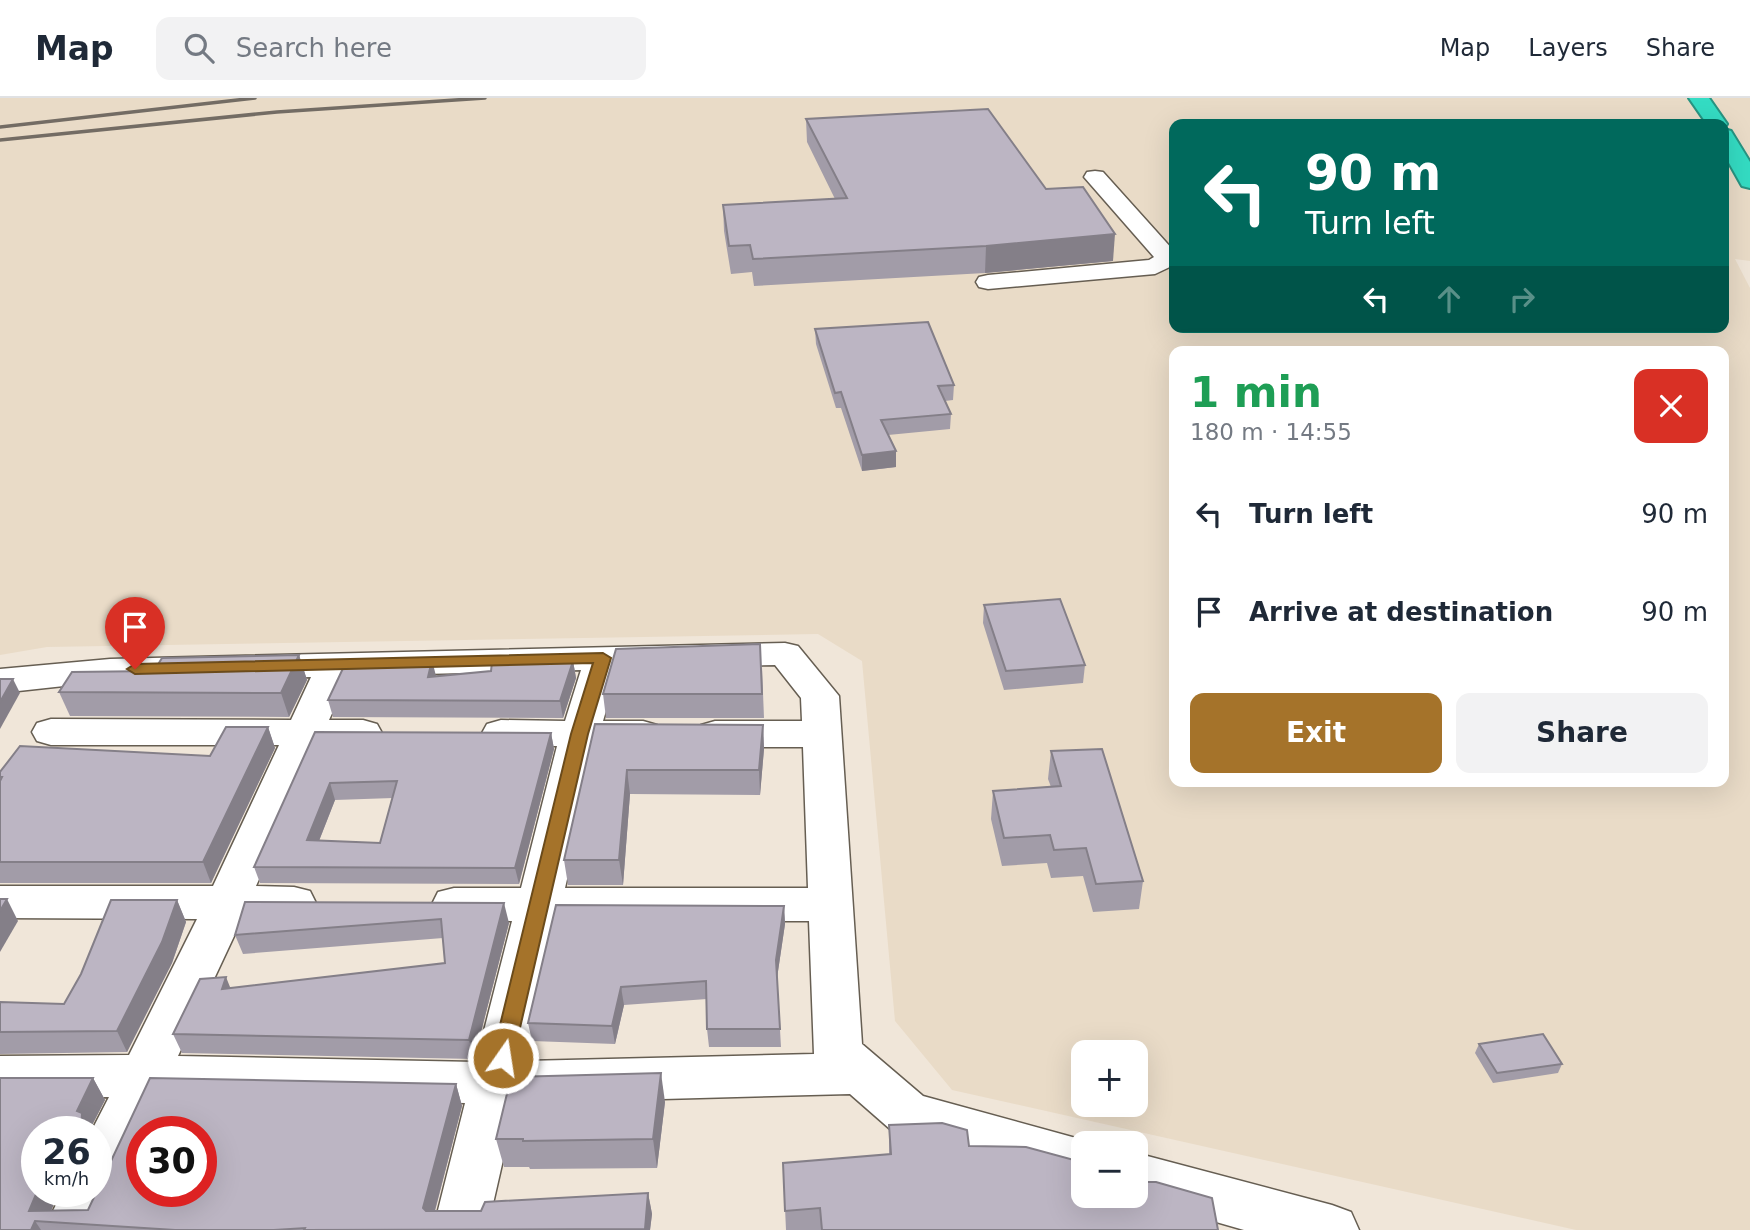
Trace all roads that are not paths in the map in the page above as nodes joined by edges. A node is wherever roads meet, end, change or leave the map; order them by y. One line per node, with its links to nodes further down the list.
1 (1699, 98): 2 (highway)
2 (1714, 119)
3 (1729, 144): 5 (highway)
4 (1095, 177): 6 (street)
5 (1750, 181)
6 (988, 282)
7 (603, 658): 8 (street); 14 (street); 15 (street)
8 (335, 665): 9 (street); 11 (street)
9 (0, 681)
10 (51, 732): 11 (street)
11 (304, 733): 12 (street); 17 (street)
12 (400, 733)
13 (469, 733): 14 (street)
14 (580, 734): 15 (street); 20 (street)
15 (822, 734): 21 (street)
16 (0, 902): 17 (street)
17 (227, 903): 18 (street); 23 (street)
18 (336, 904)
19 (417, 904): 20 (street)
20 (539, 905): 21 (street); 25 (street)
21 (831, 905): 22 (street)
22 (862, 1073): 25 (street); 27 (street)
23 (144, 1076): 24 (street); 25 (street); 26 (street)
24 (0, 1077)
25 (497, 1083): 31 (street)
26 (112, 1143)
27 (1071, 1159)
28 (1148, 1179): 32 (street)
29 (82, 1207): 30 (street)
30 (71, 1230)
31 (460, 1230)
32 (1332, 1230)

